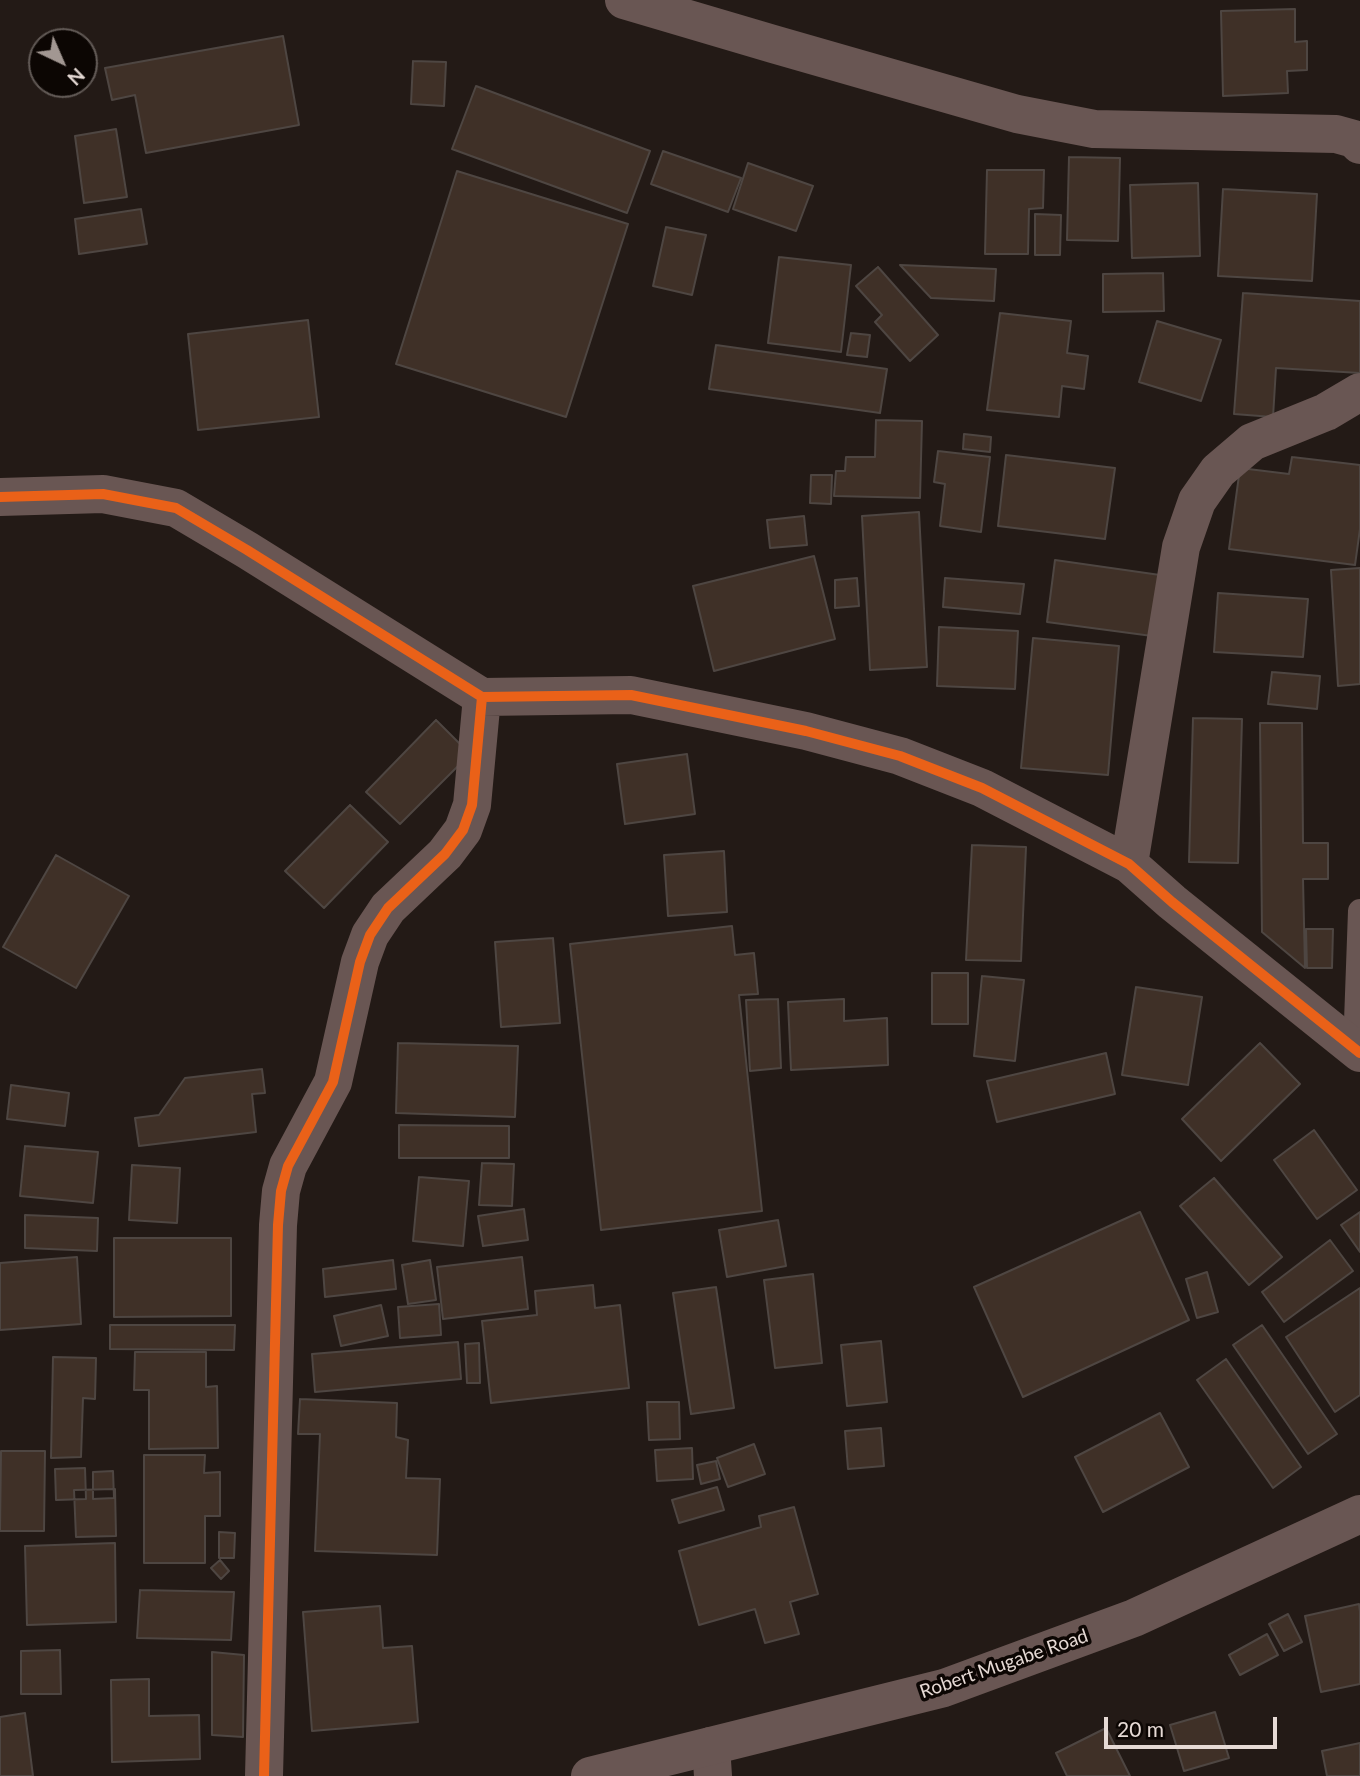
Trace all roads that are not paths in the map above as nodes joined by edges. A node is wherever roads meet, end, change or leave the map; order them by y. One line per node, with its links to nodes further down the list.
1 (624, 0): 2 (street)
2 (1360, 145)
3 (1360, 392): 6 (street)
4 (0, 497): 5 (street)
5 (482, 697): 6 (street); 11 (street)
6 (1129, 864): 8 (street)
7 (1360, 911): 8 (lane)
8 (1357, 1051)
9 (1360, 1514): 10 (street, Robert Mugabe Road)
10 (712, 1761): 12 (street, Robert Mugabe Road)
11 (264, 1776)
12 (590, 1776)

